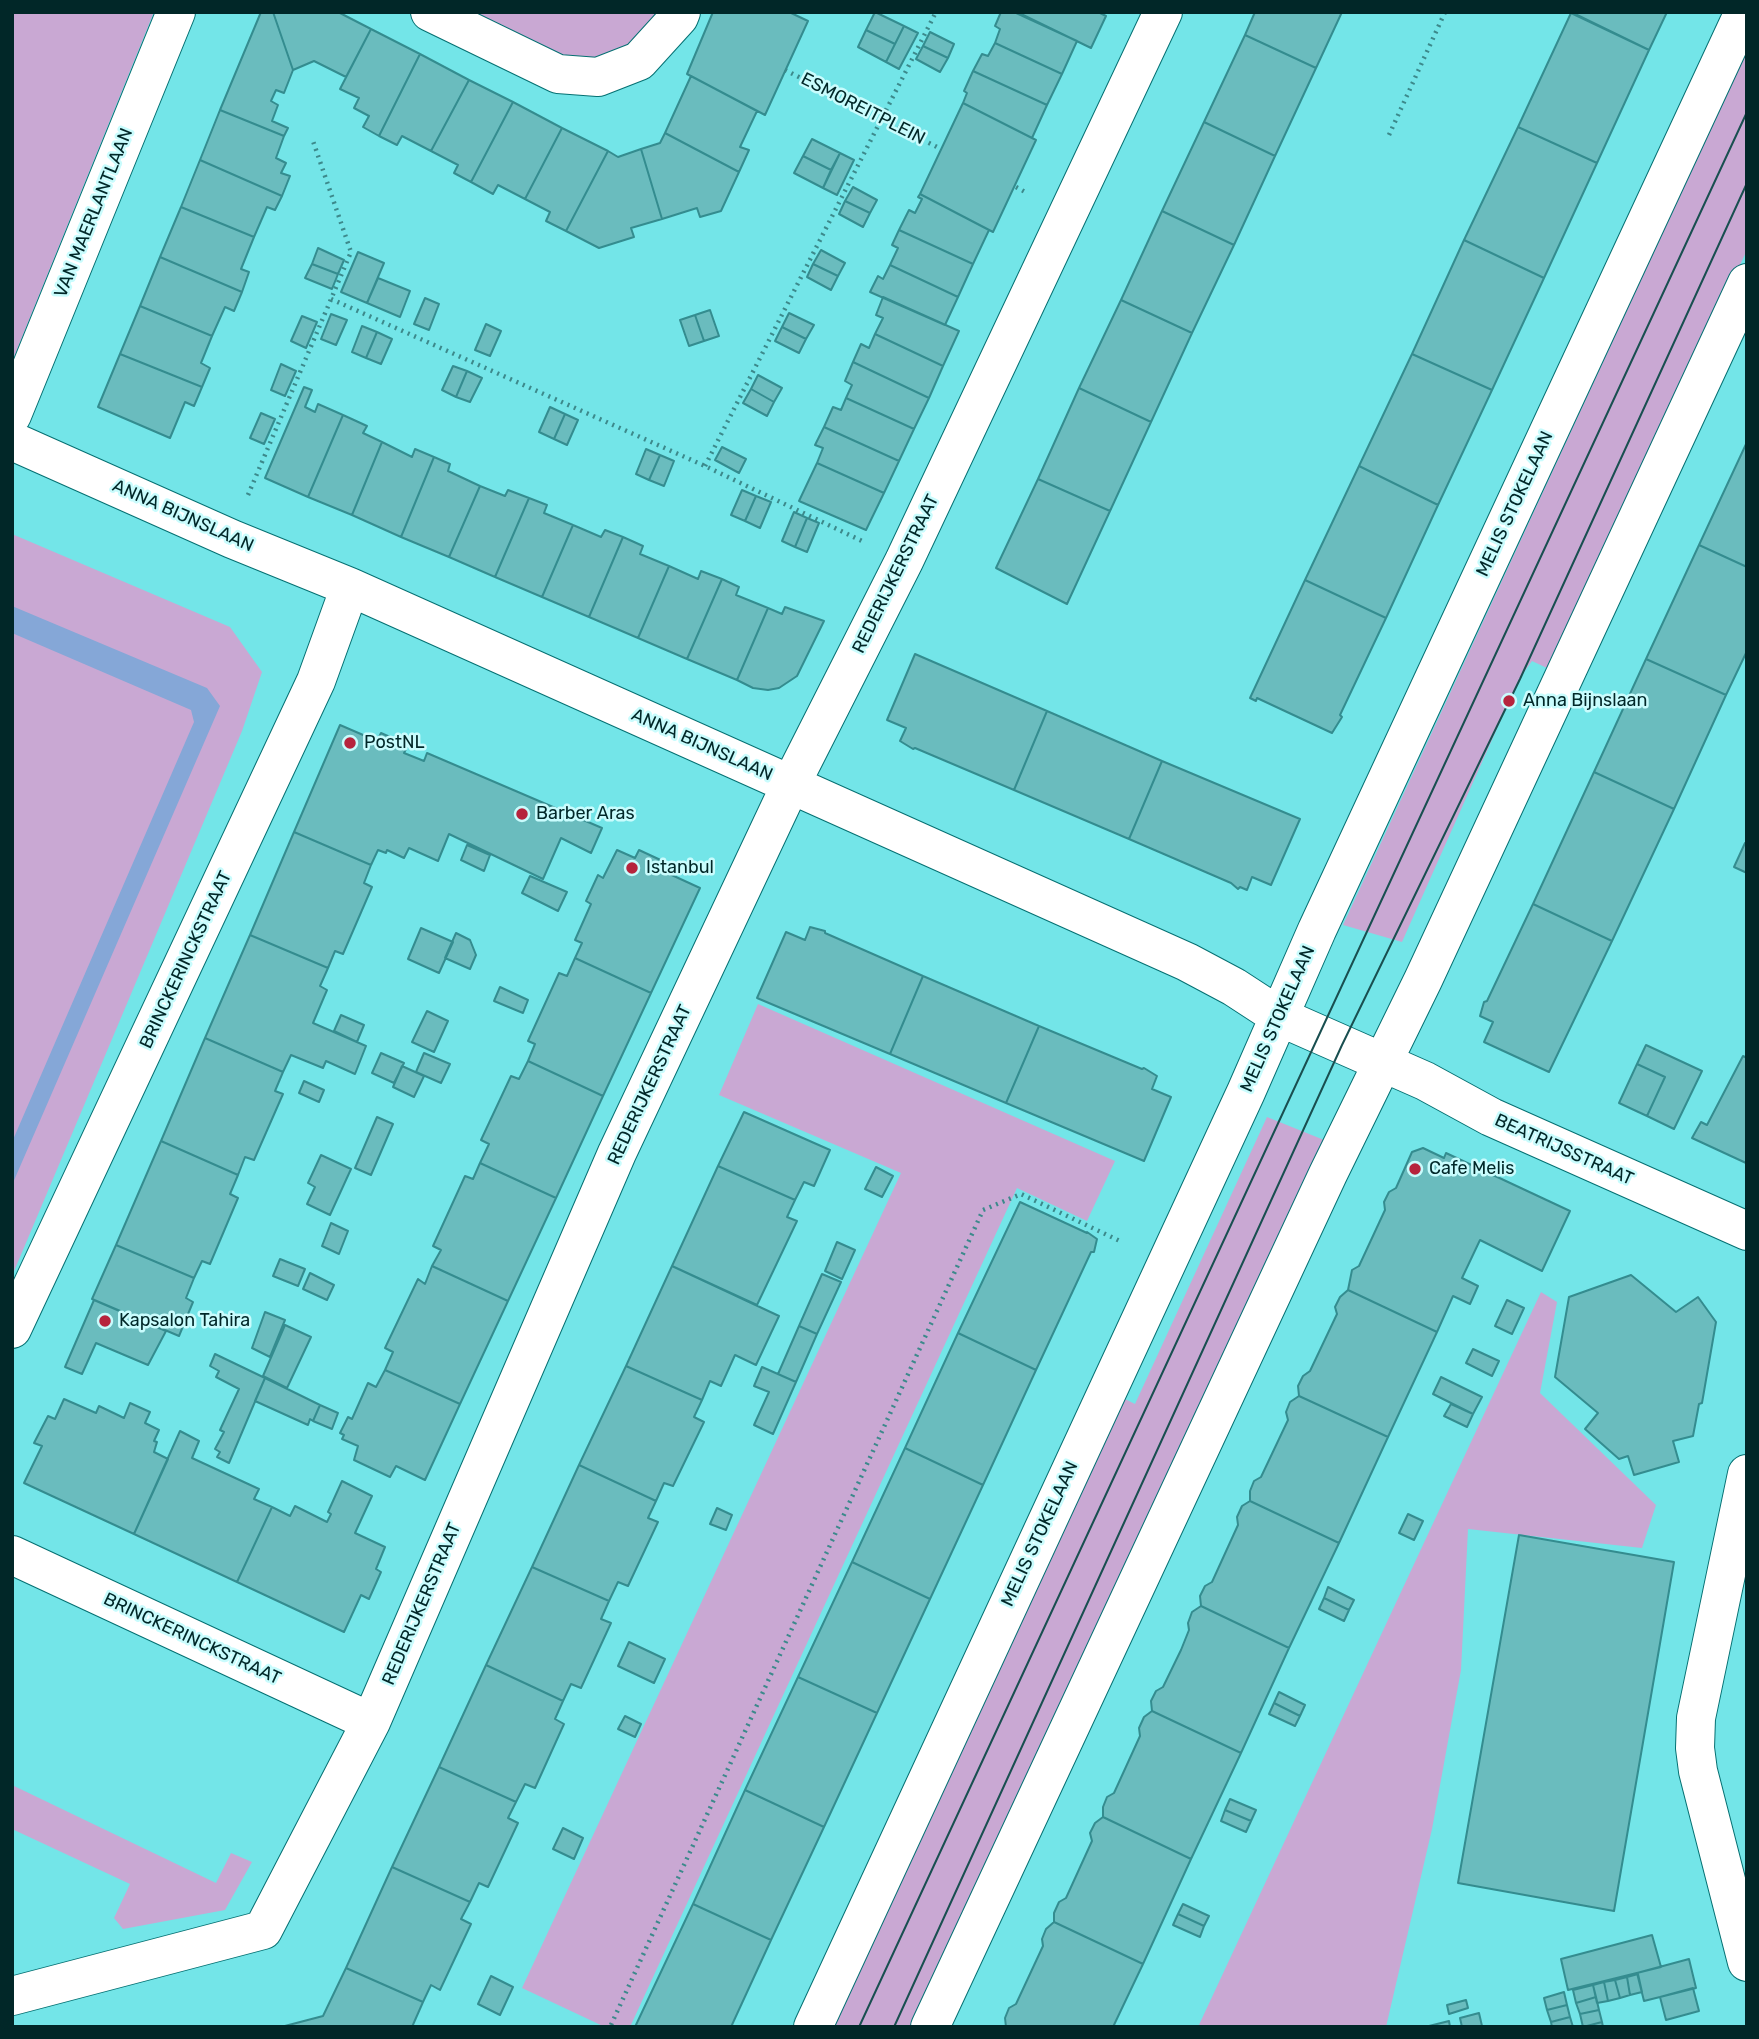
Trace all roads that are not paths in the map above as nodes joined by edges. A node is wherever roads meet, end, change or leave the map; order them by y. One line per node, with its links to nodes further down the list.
1 (176, 12): 7 (street, VAN MAERLANTLAAN)
2 (430, 12): 3 (street)
3 (681, 12)
4 (1163, 12): 10 (street, REDERIJKERSTRAAT)
5 (1744, 12): 11 (street, MELIS STOKELAAN)
6 (1747, 283): 12 (street)
7 (12, 415)
8 (12, 441): 9 (street, ANNA BIJNSLAAN)
9 (350, 587): 10 (street, ANNA BIJNSLAAN); 14 (street, BRINCKERINCKSTRAAT)
10 (790, 786): 11 (street, ANNA BIJNSLAAN); 17 (street, REDERIJKERSTRAAT)
11 (1280, 1017): 12 (street, ANNA BIJNSLAAN); 20 (street, MELIS STOKELAAN)
12 (1384, 1062): 13 (street, BEATRIJSSTRAAT); 21 (street)
13 (1747, 1231)
14 (12, 1329)
15 (1747, 1474): 18 (street)
16 (12, 1555): 17 (street, BRINCKERINCKSTRAAT)
17 (371, 1722): 19 (street, REDERIJKERSTRAAT)
18 (1747, 1962)
19 (12, 1996)
20 (813, 2027)
21 (930, 2027)

